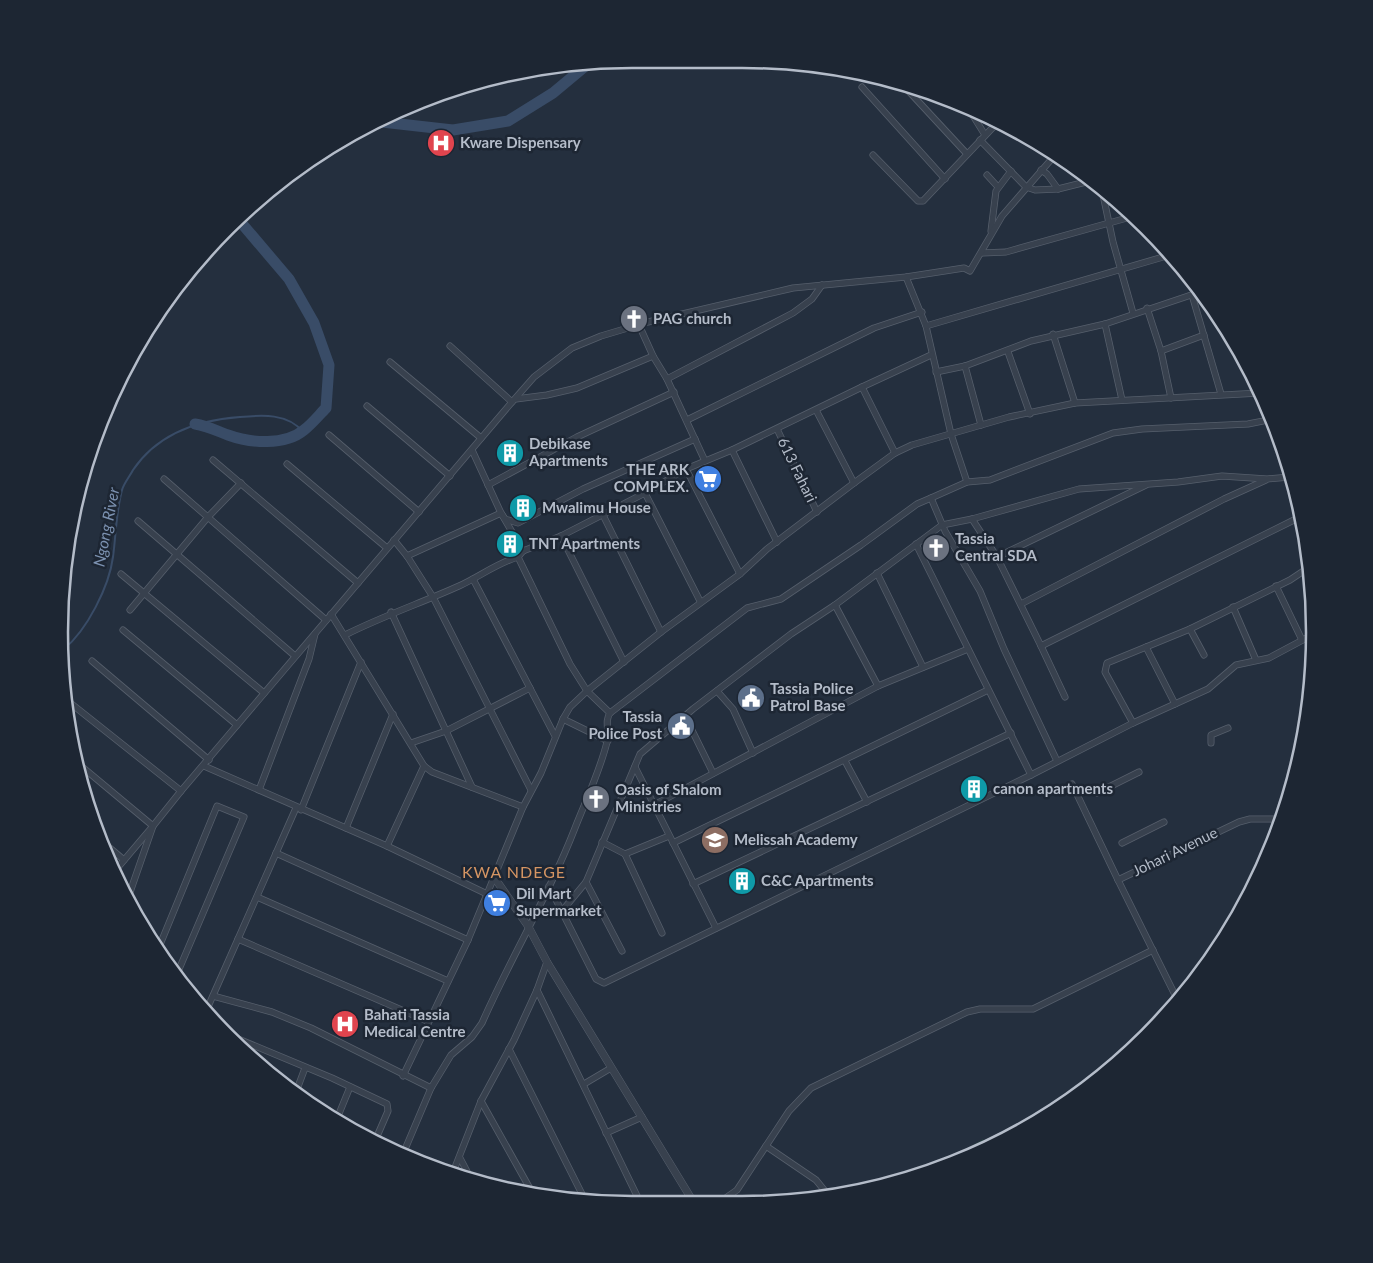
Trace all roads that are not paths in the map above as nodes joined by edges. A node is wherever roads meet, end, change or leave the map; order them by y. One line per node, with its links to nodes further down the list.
1 (862, 88): 12 (street)
2 (911, 94): 6 (street)
3 (972, 117): 5 (street)
4 (993, 127): 5 (street)
5 (982, 138): 6 (street); 10 (street)
6 (966, 154): 12 (street)
7 (873, 155): 12 (street)
8 (1050, 160): 9 (street)
9 (1041, 170): 15 (street); 16 (street)
10 (1011, 171): 14 (street); 15 (street)
11 (986, 175): 14 (street)
12 (945, 179)
13 (1082, 182): 16 (street)
14 (998, 187): 20 (street)
15 (1026, 187): 16 (street); 20 (street)
16 (1058, 189)
17 (1104, 200): 19 (street)
18 (1125, 219): 19 (street)
19 (1110, 223): 21 (street); 23 (street)
20 (991, 234): 21 (street)
21 (982, 252): 24 (street)
22 (1163, 257): 23 (street)
23 (1121, 269): 29 (street); 32 (street)
24 (906, 277): 25 (street); 28 (street)
25 (822, 285): 31 (street); 43 (street)
26 (1192, 295): 27 (street); 34 (street)
27 (1147, 308): 29 (street); 36 (street)
28 (922, 312): 32 (street); 55 (street)
29 (1133, 314): 30 (street)
30 (1104, 324): 33 (street); 50 (street)
31 (639, 325): 39 (street); 49 (street)
32 (926, 326): 38 (street)
33 (1053, 334): 37 (street); 51 (street)
34 (1204, 335): 36 (street); 47 (street)
35 (450, 346): 49 (street)
36 (1161, 351): 48 (street)
37 (1008, 352): 41 (street); 54 (street)
38 (931, 355): 42 (street); 44 (street)
39 (653, 356): 43 (street); 49 (street)
40 (390, 362): 61 (street)
41 (965, 366): 42 (street); 57 (street)
42 (936, 372): 59 (street)
43 (667, 379): 45 (street)
44 (862, 387): 53 (street); 65 (street)
45 (674, 392): 55 (street); 78 (street)
46 (1252, 393): 47 (street)
47 (1221, 394): 48 (street)
48 (1171, 398): 50 (street)
49 (514, 400): 61 (street)
50 (1122, 400): 51 (street)
51 (1075, 403): 54 (street)
52 (367, 406): 70 (street)
53 (816, 410): 58 (street); 74 (street)
54 (1030, 414): 57 (street)
55 (687, 420): 62 (street)
56 (1264, 420): 75 (street)
57 (981, 426): 59 (street)
58 (777, 429): 64 (street); 82 (street, 613 Fahari)
59 (951, 434): 65 (street); 75 (street)
60 (329, 435): 81 (street)
61 (481, 438): 63 (street)
62 (695, 439): 67 (street); 83 (street)
63 (472, 450): 70 (street); 78 (street)
64 (732, 450): 67 (street); 92 (street)
65 (894, 453): 74 (street)
66 (213, 460): 76 (street)
67 (705, 461): 69 (street)
68 (287, 464): 94 (street)
69 (686, 469): 79 (street); 103 (street)
70 (450, 476): 81 (street)
71 (1284, 478): 73 (street)
72 (164, 479): 85 (street)
73 (1268, 479): 77 (street); 110 (street)
74 (854, 482): 82 (street)
75 (967, 482): 80 (street)
76 (241, 483): 85 (street); 105 (street)
77 (1149, 484): 86 (street); 99 (street)
78 (488, 485): 83 (street)
79 (645, 493): 84 (street); 109 (street)
80 (931, 498): 89 (street); 144 (street)
81 (419, 512): 91 (street)
82 (817, 512): 92 (street)
83 (501, 513): 95 (street); 97 (street)
84 (603, 515): 90 (street); 119 (street)
85 (208, 517): 96 (street); 116 (street)
86 (972, 519): 89 (street); 99 (street)
87 (1295, 520): 124 (street)
88 (138, 521): 96 (street)
89 (942, 525): 93 (street); 160 (street)
90 (561, 536): 95 (street); 132 (street)
91 (394, 540): 94 (street); 97 (street)
92 (776, 542): 103 (street)
93 (916, 544): 101 (street); 126 (street)
94 (387, 548): 105 (street)
95 (523, 551): 98 (street)
96 (176, 554): 107 (street); 128 (street)
97 (407, 556): 108 (street)
98 (518, 556): 104 (street); 137 (street)
99 (997, 556): 110 (street)
100 (1302, 572): 106 (street)
101 (877, 573): 111 (street); 133 (street)
102 (121, 574): 107 (street)
103 (740, 574): 109 (street)
104 (473, 579): 108 (street); 135 (street)
105 (358, 582): 115 (street)
106 (1276, 586): 112 (street); 123 (street)
107 (144, 593): 113 (street); 139 (street)
108 (433, 597): 114 (street); 143 (street)
109 (700, 601): 119 (street)
110 (1021, 604): 124 (street)
111 (835, 605): 134 (street); 138 (street)
112 (1233, 607): 117 (street); 129 (street)
113 (130, 610)
114 (391, 612): 121 (street); 151 (street)
115 (331, 614): 116 (street); 121 (street)
116 (326, 620): 120 (street)
117 (1190, 629): 125 (street); 127 (street)
118 (123, 630): 149 (street)
119 (661, 632): 132 (street)
120 (316, 633): 128 (street); 170 (street)
121 (345, 635): 131 (street)
122 (1306, 638): 123 (street)
123 (1302, 640): 129 (street)
124 (1041, 646): 140 (street)
125 (1146, 647): 142 (street); 148 (street)
126 (968, 649): 133 (street); 136 (street)
127 (1204, 655)
128 (295, 656): 139 (street)
129 (1256, 660): 142 (street)
130 (92, 662): 158 (street)
131 (361, 662): 145 (street); 177 (street)
132 (624, 662): 137 (street)
133 (924, 667): 134 (street)
134 (878, 686): 157 (street)
135 (530, 688): 143 (street); 153 (street)
136 (988, 690): 152 (street); 159 (street)
137 (587, 691): 144 (street); 147 (street)
138 (717, 691): 146 (street); 157 (street)
139 (264, 693): 149 (street)
140 (1065, 697)
141 (72, 704): 172 (street)
142 (1175, 704): 148 (street)
143 (490, 710): 151 (street); 171 (street)
144 (610, 713): 154 (street)
145 (394, 714): 155 (street); 181 (street)
146 (685, 716): 163 (street); 166 (street)
147 (563, 718): 153 (street); 154 (street)
148 (1133, 723): 160 (street)
149 (237, 724): 158 (street)
150 (1228, 728): 156 (street)
151 (446, 731): 155 (street); 169 (street)
152 (1011, 733): 167 (street); 174 (street)
153 (554, 736): 171 (street)
154 (608, 741): 196 (street)
155 (411, 743): 162 (street)
156 (1211, 743)
157 (753, 752): 166 (street)
158 (209, 760): 161 (street)
159 (845, 761): 174 (street); 184 (street)
160 (1057, 761): 167 (street)
161 (204, 766): 170 (street); 172 (street)
162 (424, 766): 169 (street); 186 (street)
163 (635, 767): 175 (street); 183 (street)
164 (85, 769): 180 (street)
165 (1138, 772): 173 (street)
166 (713, 773): 175 (street)
167 (1031, 775): 202 (street)
168 (1072, 784): 193 (street)
169 (472, 787): 176 (street)
170 (259, 790): 177 (street)
171 (532, 790): 176 (street)
172 (181, 792): 180 (street)
173 (1097, 793)
174 (867, 802): 195 (street)
175 (654, 805): 182 (street)
176 (523, 807): 192 (street)
177 (299, 809): 181 (street); 188 (street)
178 (1274, 819): 193 (street, Johari Avenue)
179 (1164, 822): 185 (street)
180 (153, 826): 190 (street); 197 (street)
181 (346, 828): 186 (street)
182 (669, 836): 184 (street); 189 (street)
183 (602, 842): 189 (street); 194 (street)
184 (673, 842): 195 (street)
185 (1122, 843)
186 (387, 846): 198 (street)
187 (111, 849): 190 (street)
188 (276, 853): 199 (street); 205 (street)
189 (624, 854): 203 (street)
190 (124, 860): 191 (street)
191 (119, 866)
192 (494, 877): 198 (street); 201 (street)
193 (1118, 880): 207 (street, Johari Avenue)
194 (586, 882): 200 (street); 208 (street)
195 (694, 884): 202 (street)
196 (549, 886): 200 (street); 201 (street)
197 (131, 890)
198 (487, 894): 205 (street)
199 (257, 897): 204 (street); 211 (street)
200 (562, 911): 202 (street)
201 (528, 926): 209 (street); 225 (street)
202 (716, 928)
203 (662, 933)
204 (238, 939): 214 (street); 216 (street)
205 (468, 940): 211 (street)
206 (161, 942): 210 (street)
207 (1153, 950): 213 (street, Johari Avenue); 231 (street)
208 (622, 951)
209 (547, 962): 212 (street); 220 (street)
210 (179, 968)
211 (448, 981): 216 (street)
212 (537, 990): 218 (street); 222 (street)
213 (1174, 993)
214 (213, 996): 215 (street); 221 (street)
215 (209, 1005)
216 (427, 1021): 221 (street)
217 (246, 1042): 219 (street)
218 (509, 1049): 226 (street); 238 (street)
219 (305, 1068): 223 (street); 224 (street)
220 (611, 1068): 222 (street); 228 (street)
221 (403, 1076): 225 (street)
222 (584, 1084): 229 (street)
223 (298, 1086)
224 (350, 1087): 227 (street); 230 (street)
225 (431, 1088): 232 (street)
226 (481, 1101): 233 (street); 236 (street)
227 (339, 1114)
228 (642, 1116): 229 (street); 240 (street)
229 (606, 1133): 239 (street)
230 (378, 1135)
231 (766, 1146): 237 (street); 241 (street)
232 (406, 1148)
233 (460, 1158): 234 (street); 235 (street)
234 (456, 1168)
235 (466, 1171)
236 (529, 1186)
237 (824, 1190)
238 (581, 1193)
239 (637, 1196)
240 (690, 1196)
241 (728, 1196)

